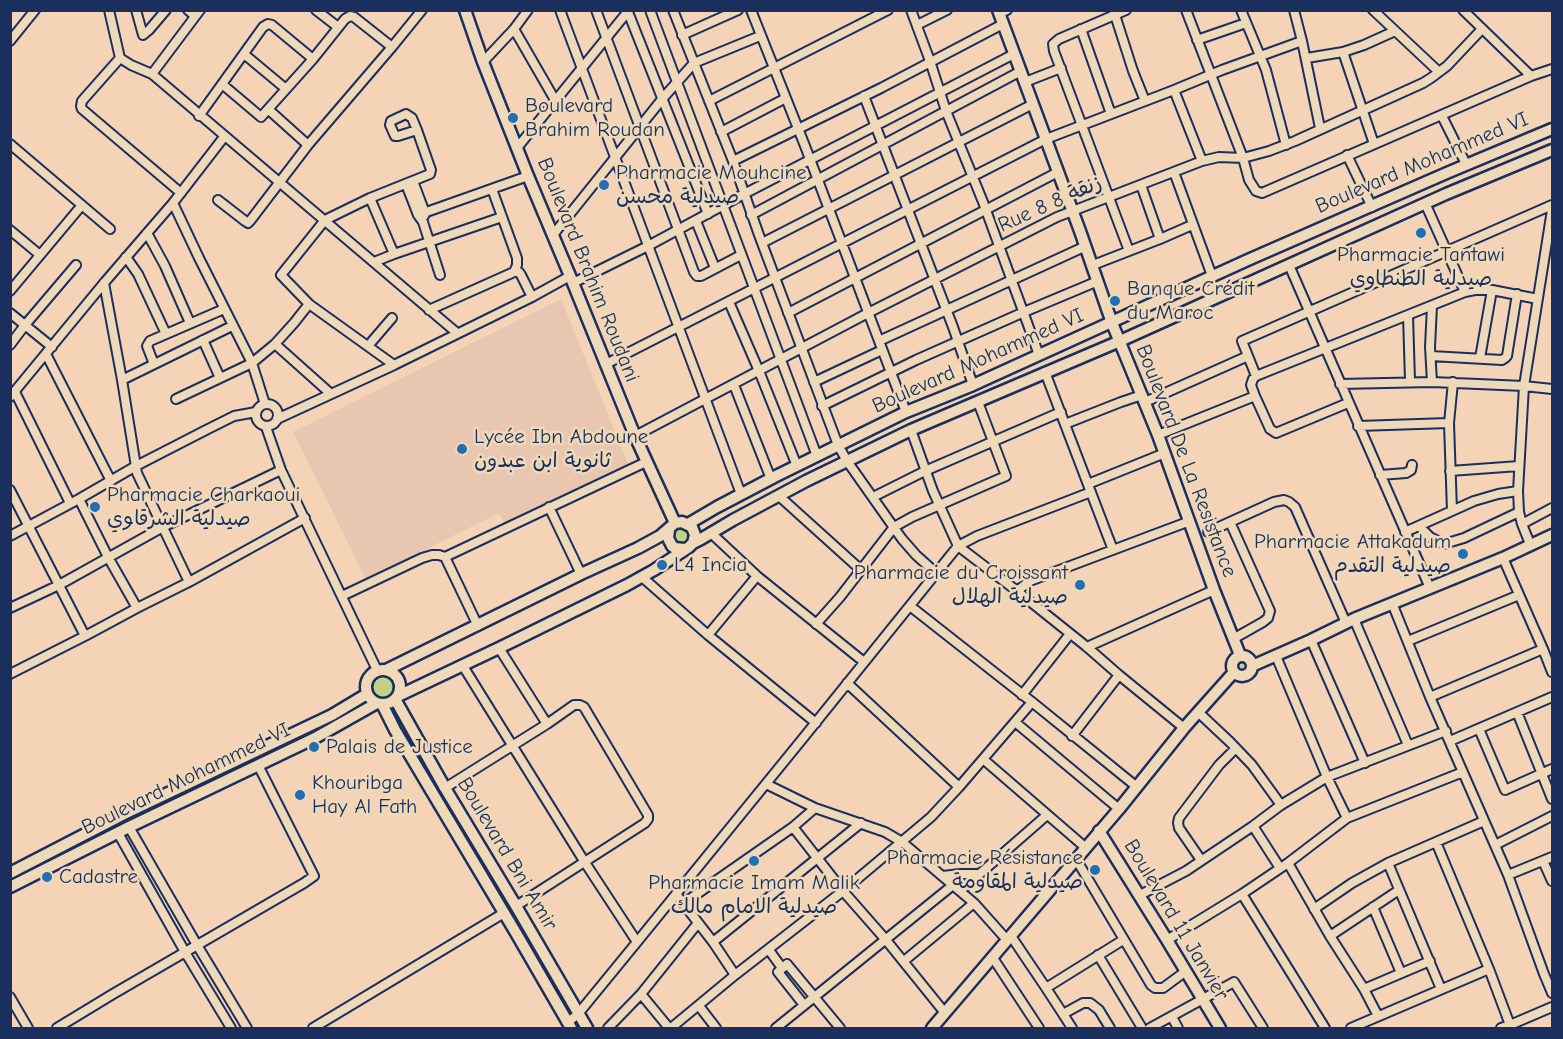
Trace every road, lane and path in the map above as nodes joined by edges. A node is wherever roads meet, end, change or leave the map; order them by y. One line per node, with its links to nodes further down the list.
1 (35, 10): 42 (street)
2 (136, 10): 3 (street)
3 (165, 10)
4 (188, 10): 27 (street)
5 (316, 10): 32 (street)
6 (422, 10): 44 (street)
7 (461, 10): 33 (main road, Boulevard Brahim Roudani)
8 (465, 10): 33 (main road, Boulevard Brahim Roudani)
9 (528, 10): 34 (street)
10 (560, 10): 55 (street)
11 (596, 10): 40 (street)
12 (650, 10): 65 (street)
13 (673, 10): 38 (street)
14 (738, 10): 38 (street)
15 (751, 10): 39 (street)
16 (888, 10): 57 (street)
17 (911, 10): 31 (street)
18 (946, 10): 31 (street)
19 (1126, 10): 29 (street)
20 (1186, 10): 41 (street)
21 (1241, 10): 30 (street)
22 (1293, 10): 43 (street)
23 (1463, 10): 36 (street)
24 (110, 11): 49 (street)
25 (629, 11): 40 (street); 71 (street)
26 (1375, 11): 37 (street)
27 (198, 13): 61 (street)
28 (1002, 15): 47 (main road, Boulevard De La Resistance); 52 (street)
29 (1115, 15): 35 (street); 75 (street)
30 (1246, 23): 41 (street); 48 (street)
31 (917, 25): 52 (street)
32 (338, 27): 44 (street); 51 (street)
33 (471, 28): 53 (main road, Boulevard Brahim Roudani)
34 (513, 29): 53 (street); 73 (street)
35 (1081, 29): 56 (street); 80 (street)
36 (1482, 29): 60 (street, Rue 8 8 زنقة); 63 (street)
37 (1395, 31): 45 (street); 60 (street)
38 (682, 35): 54 (street)
39 (760, 36): 54 (street); 57 (street)
40 (607, 38): 55 (street); 85 (street)
41 (1197, 40): 62 (street)
42 (10, 41)
43 (1302, 41): 48 (street); 50 (street)
44 (392, 47): 96 (street)
45 (1343, 52): 50 (street); 78 (street)
46 (244, 54): 51 (street); 66 (street); 67 (street)
47 (1014, 54): 59 (main road, Boulevard De La Resistance); 69 (street)
48 (1261, 56): 62 (street); 98 (street)
49 (120, 58): 61 (street); 118 (street)
50 (1307, 58): 86 (street)
51 (313, 59): 67 (street)
52 (930, 61): 69 (street); 70 (street)
53 (483, 62): 99 (main road, Boulevard Brahim Roudani)
54 (694, 63): 65 (street); 74 (street)
55 (582, 67): 73 (street); 102 (street)
56 (1061, 68): 64 (street); 83 (street)
57 (774, 69): 72 (street); 74 (street)
58 (1552, 69): 63 (street)
59 (1021, 71): 64 (main road, Boulevard De La Resistance); 79 (street)
60 (1439, 72): 78 (street, Rue 8 8 زنقة)
61 (152, 74): 81 (street)
62 (1210, 75): 68 (street); 103 (street)
63 (1531, 76): 82 (street)
64 (1025, 82): 76 (main road, Boulevard De La Resistance)
65 (677, 83): 71 (street); 126 (street)
66 (222, 84): 77 (street); 81 (street)
67 (286, 89): 77 (street)
68 (1174, 90): 75 (street); 106 (street)
69 (941, 92): 79 (street); 84 (street)
70 (864, 96): 84 (street); 87 (street)
71 (663, 98): 85 (street); 134 (street)
72 (786, 98): 87 (street); 90 (street)
73 (555, 100): 99 (street)
74 (709, 101): 90 (street)
75 (1145, 101): 80 (street)
76 (1033, 104): 92 (main road, Boulevard De La Resistance); 93 (street)
77 (269, 110): 96 (street)
78 (1362, 110): 86 (street, Rue 8 8 زنقة); 95 (street)
79 (946, 111): 93 (street); 97 (street)
80 (1111, 114): 83 (street)
81 (199, 116): 91 (street)
82 (1442, 116): 95 (street); 107 (street)
83 (1083, 125): 92 (street); 120 (street)
84 (875, 126): 97 (street); 104 (street)
85 (640, 128): 102 (street); 143 (street)
86 (1320, 128): 98 (street, Rue 8 8 زنقة)
87 (798, 129): 104 (street); 105 (street)
88 (1552, 129): 107 (main road, Boulevard Mohammed VI)
89 (417, 130): 115 (street)
90 (721, 132): 105 (street)
91 (224, 137): 114 (street); 118 (street)
92 (1046, 139): 108 (main road, Boulevard De La Resistance); 112 (street)
93 (959, 142): 110 (street); 112 (street)
94 (10, 144): 125 (street)
95 (1374, 144): 101 (street)
96 (308, 145): 114 (street)
97 (882, 145): 110 (street); 113 (street)
98 (1286, 145): 103 (street, Rue 8 8 زنقة)
99 (517, 148): 111 (main road, Boulevard Brahim Roudani)
100 (1552, 150): 124 (main road, Boulevard Mohammed VI)
101 (1347, 155): 103 (street); 128 (street)
102 (615, 157): 145 (street); 151 (street)
103 (1243, 158): 106 (street, Rue 8 8 زنقة)
104 (810, 159): 113 (street); 119 (street)
105 (733, 161): 119 (street)
106 (1202, 161): 109 (street, Rue 8 8 زنقة)
107 (1466, 165): 128 (main road, Boulevard Mohammed VI)
108 (1058, 171): 131 (street); 133 (main road, Boulevard De La Resistance)
109 (1174, 172): 116 (street, Rue 8 8 زنقة); 140 (street)
110 (894, 175): 129 (street); 130 (street)
111 (528, 176): 117 (street); 145 (main road, Boulevard Brahim Roudani)
112 (973, 176): 130 (street); 131 (street)
113 (818, 179): 129 (street); 135 (street)
114 (280, 182): 122 (street); 138 (street)
115 (409, 183): 121 (street); 136 (street)
116 (1141, 185): 120 (street, Rue 8 8 زنقة); 146 (street)
117 (492, 189): 136 (street); 137 (street)
118 (181, 193): 123 (street)
119 (744, 194): 126 (street); 135 (street)
120 (1109, 197): 133 (street, Rue 8 8 زنقة); 155 (street)
121 (370, 198): 138 (street); 156 (street)
122 (218, 200)
123 (173, 203): 144 (street); 185 (street)
124 (1425, 203): 154 (street); 163 (main road, Boulevard Mohammed VI)
125 (82, 205): 141 (street); 157 (street)
126 (724, 205): 134 (street); 158 (street)
127 (1552, 205): 154 (street)
128 (1372, 207): 167 (main road, Boulevard Mohammed VI)
129 (829, 209): 148 (street); 149 (street)
130 (908, 210): 149 (street); 150 (street)
131 (985, 210): 150 (street); 153 (street)
132 (1552, 210): 181 (street)
133 (1072, 211): 152 (main road, Boulevard De La Resistance); 153 (street, Rue 8 8 زنقة)
134 (708, 214): 139 (street)
135 (751, 215): 148 (street)
136 (422, 217): 147 (street)
137 (502, 217): 147 (street); 165 (street)
138 (325, 220): 160 (street); 183 (street)
139 (696, 221): 143 (street); 164 (street)
140 (1192, 225): 146 (street); 167 (street)
141 (110, 229)
142 (10, 230): 157 (street)
143 (677, 230): 151 (street); 164 (street)
144 (147, 233): 159 (street); 195 (street)
145 (553, 235): 170 (main road, Boulevard Brahim Roudani)
146 (1160, 239): 155 (street)
147 (430, 242): 156 (street); 166 (street)
148 (762, 243): 168 (street)
149 (842, 244): 168 (street); 169 (street)
150 (920, 244): 169 (street); 171 (street)
151 (648, 246): 170 (street); 199 (street)
152 (1086, 246): 162 (main road, Boulevard De La Resistance); 172 (street)
153 (999, 247): 171 (street, Rue 8 8 زنقة); 172 (street)
154 (1447, 250): 178 (street); 188 (street)
155 (1129, 251): 162 (street)
156 (394, 254): 160 (street)
157 (40, 255): 177 (street)
158 (741, 255): 164 (street); 175 (street)
159 (126, 256): 174 (street); 201 (street)
160 (374, 262): 186 (street)
161 (76, 265): 197 (street)
162 (1093, 265): 173 (main road, Boulevard De La Resistance)
163 (1289, 265): 188 (street); 204 (main road, Boulevard Mohammed VI)
164 (715, 268)
165 (514, 272): 180 (street); 186 (street)
166 (440, 276)
167 (1212, 276): 196 (main road, Boulevard Mohammed VI)
168 (776, 278): 175 (street); 191 (street)
169 (855, 278): 191 (street); 192 (street)
170 (572, 280): 180 (street); 221 (main road, Boulevard Brahim Roudani)
171 (934, 280): 187 (street); 192 (street, Rue 8 8 زنقة)
172 (1012, 281): 187 (street); 189 (street)
173 (1098, 281): 189 (street); 196 (main road, Boulevard De La Resistance)
174 (104, 283): 208 (street); 228 (street)
175 (754, 288): 182 (street); 218 (street)
176 (1492, 290): 178 (street); 179 (street); 217 (street)
177 (10, 291)
178 (1465, 292): 184 (street)
179 (1516, 294): 181 (street); 217 (street)
180 (532, 297): 200 (street)
181 (1538, 299): 236 (street)
182 (729, 302): 199 (street); 223 (street)
183 (309, 304): 206 (street); 209 (street)
184 (1432, 306): 193 (street); 216 (street)
185 (224, 309): 195 (street); 198 (street)
186 (429, 310): 200 (street)
187 (946, 310): 203 (street); 205 (street)
188 (1310, 310): 211 (street); 215 (street)
189 (1024, 312): 205 (street); 214 (street)
190 (10, 313): 197 (street)
191 (788, 313): 210 (street)
192 (868, 313): 203 (street); 210 (street, Rue 8 8 زنقة)
193 (1408, 315): 211 (street); 229 (street)
194 (392, 318): 209 (street)
195 (190, 323): 201 (street)
196 (1112, 323): 204 (main road, Boulevard De La Resistance); 214 (main road, Boulevard Mohammed VI)
197 (25, 325): 207 (street); 208 (street)
198 (232, 326): 202 (street); 219 (street)
199 (678, 327): 221 (street); 243 (street)
200 (457, 333): 222 (street)
201 (166, 334): 220 (street)
202 (203, 340): 220 (street); 227 (street)
203 (879, 341): 212 (street)
204 (1120, 341): 225 (main road, Boulevard Mohammed VI); 241 (main road, Boulevard De La Resistance)
205 (958, 342): 224 (street); 235 (street)
206 (275, 344): 219 (street); 239 (street)
207 (10, 345)
208 (52, 346): 213 (street)
209 (368, 346): 222 (street)
210 (802, 348): 218 (street, Rue 8 8 زنقة); 231 (street)
211 (1325, 349): 226 (street); 233 (street)
212 (882, 350): 224 (street); 231 (street)
213 (46, 354): 238 (street); 274 (street)
214 (1039, 355): 235 (main road, Boulevard Mohammed VI)
215 (1248, 356): 226 (street); 241 (street)
216 (1431, 356): 217 (street); 230 (street)
217 (1480, 358)
218 (780, 360): 223 (street, Rue 8 8 زنقة); 262 (street)
219 (252, 363): 227 (street); 246 (street)
220 (154, 364): 228 (street)
221 (606, 364): 258 (main road, Boulevard Brahim Roudani)
222 (394, 365): 239 (street)
223 (759, 371): 234 (street, Rue 8 8 زنقة); 267 (street)
224 (891, 372): 247 (street); 249 (street)
225 (1045, 372): 244 (main road, Boulevard Mohammed VI); 250 (street)
226 (1256, 376): 240 (street)
227 (220, 378): 242 (street)
228 (122, 380): 266 (street)
229 (1410, 381): 230 (street); 233 (street)
230 (1432, 381): 232 (street)
231 (814, 382): 247 (street)
232 (1453, 382): 236 (street); 252 (street)
233 (1340, 384): 245 (street)
234 (734, 385): 243 (street, Rue 8 8 زنقة); 273 (street)
235 (973, 385): 249 (main road, Boulevard Mohammed VI)
236 (1524, 386): 237 (street); 268 (street)
237 (1552, 389)
238 (13, 394): 283 (street)
239 (331, 394): 251 (street)
240 (1255, 396): 245 (street); 257 (street)
241 (1144, 398): 253 (street); 257 (main road, Boulevard De La Resistance)
242 (176, 399)
243 (706, 400): 258 (street, Rue 8 8 زنقة); 279 (street)
244 (978, 402): 256 (main road, Boulevard Mohammed VI); 259 (street)
245 (1348, 403): 254 (street)
246 (265, 404): 248 (street); 251 (street)
247 (822, 406): 260 (street)
248 (256, 412): 255 (street); 266 (street)
249 (906, 412): 260 (main road, Boulevard Mohammed VI)
250 (1061, 412): 253 (street); 259 (street)
251 (278, 419): 255 (street)
252 (1449, 423): 254 (street); 271 (street)
253 (1065, 424): 275 (street)
254 (1358, 426): 272 (street)
255 (266, 427): 269 (street)
256 (911, 430): 263 (main road, Boulevard Mohammed VI); 270 (street)
257 (1158, 435): 261 (main road, Boulevard De La Resistance)
258 (635, 436): 264 (main road, Boulevard Brahim Roudani)
259 (993, 441): 270 (street); 284 (street)
260 (838, 445): 262 (main road, Boulevard Mohammed VI); 263 (street)
261 (1165, 453): 275 (street); 290 (main road, Boulevard De La Resistance)
262 (817, 456): 267 (main road, Boulevard Mohammed VI)
263 (847, 461): 280 (main road, Boulevard Mohammed VI); 281 (street)
264 (646, 462): 285 (street); 298 (main road, Boulevard Brahim Roudani)
265 (1412, 465): 272 (street)
266 (136, 466): 274 (street); 297 (street)
267 (797, 466): 273 (main road, Boulevard Mohammed VI)
268 (1519, 466): 271 (street); 277 (street)
269 (281, 470): 289 (street); 297 (street)
270 (926, 471): 281 (street); 284 (street)
271 (1450, 471): 287 (street)
272 (1380, 475): 300 (street)
273 (771, 479): 279 (main road, Boulevard Mohammed VI)
274 (111, 481): 282 (street)
275 (1088, 484): 278 (street)
276 (10, 490): 294 (street)
277 (1518, 491): 287 (street); 288 (street)
278 (1091, 492): 306 (street); 307 (street)
279 (741, 494): 292 (main road, Boulevard Mohammed VI)
280 (779, 496): 301 (main road, Boulevard Mohammed VI); 311 (street)
281 (873, 497): 295 (street)
282 (79, 499): 283 (street); 308 (street)
283 (70, 503): 294 (street)
284 (939, 505): 295 (street); 306 (street)
285 (549, 507): 309 (street); 313 (street)
286 (1552, 508): 293 (street)
287 (1452, 511): 296 (street)
288 (1519, 512): 293 (street); 296 (street)
289 (305, 518): 316 (street); 322 (street)
290 (1190, 521): 307 (street); 319 (main road, Boulevard De La Resistance)
291 (1230, 522): 299 (street); 327 (street); 333 (street)
292 (688, 524): 298 (main road); 305 (main road)
293 (1522, 524): 304 (street)
294 (29, 526): 303 (street); 317 (street)
295 (894, 526): 311 (street); 312 (street)
296 (1419, 526): 300 (street)
297 (163, 527): 308 (street); 316 (street)
298 (672, 527): 305 (main road); 313 (main road)
299 (1208, 532)
300 (1405, 532): 318 (street)
301 (711, 533): 305 (main road, Boulevard Mohammed VI); 314 (street)
302 (1552, 535): 304 (main road)
303 (10, 536)
304 (1530, 544): 310 (main road)
305 (688, 546): 315 (main road, Boulevard Mohammed VI)
306 (958, 546): 312 (street); 320 (street)
307 (1113, 550): 320 (street)
308 (108, 557): 317 (street); 326 (street)
309 (445, 557): 322 (street); 329 (street)
310 (1503, 558): 318 (main road); 321 (street)
311 (861, 570): 328 (street)
312 (936, 573): 324 (street)
313 (581, 574): 329 (main road)
314 (757, 576): 328 (street); 331 (street)
315 (642, 577): 331 (street); 337 (main road, Boulevard Mohammed VI)
316 (189, 582): 326 (street)
317 (59, 585): 325 (street); 332 (street)
318 (1430, 588): 323 (main road)
319 (1215, 590): 333 (main road, Boulevard De La Resistance); 336 (street)
320 (1017, 591): 330 (street)
321 (1519, 595): 335 (street); 338 (street)
322 (342, 596): 344 (street)
323 (1392, 603): 327 (main road); 335 (street)
324 (910, 606): 341 (street); 351 (street)
325 (10, 608)
326 (136, 608): 332 (street)
327 (1350, 621): 334 (main road); 367 (street)
328 (816, 624): 341 (street)
329 (478, 626): 344 (main road)
330 (1070, 634): 336 (street); 351 (street)
331 (708, 635): 360 (street)
332 (85, 636): 347 (street)
333 (1233, 639): 339 (main road, Boulevard De La Resistance)
334 (1311, 640): 340 (main road); 371 (street)
335 (1408, 641): 352 (street)
336 (1087, 646): 348 (street)
337 (499, 648): 342 (main road, Boulevard Mohammed VI); 361 (street)
338 (1543, 649): 346 (street); 352 (street)
339 (1240, 655): 343 (main road); 345 (main road)
340 (1276, 656): 343 (main road); 376 (street)
341 (864, 662): 349 (street)
342 (463, 666): 354 (main road, Boulevard Mohammed VI); 368 (street)
343 (1252, 666): 345 (main road)
344 (381, 670): 350 (main road); 354 (main road)
345 (1233, 672): 357 (main road)
346 (1552, 672)
347 (10, 674)
348 (1119, 675): 362 (street); 365 (street)
349 (846, 683): 360 (street); 378 (street)
350 (367, 694): 356 (main road); 407 (main road, Boulevard Mohammed VI)
351 (1022, 695): 355 (street)
352 (1430, 697): 364 (street)
353 (1552, 697): 358 (street)
354 (396, 698): 356 (main road); 380 (main road, Boulevard Bni Amir)
355 (1032, 702): 359 (street); 365 (street)
356 (380, 704): 372 (main road, Boulevard Mohammed VI); 424 (main road, Boulevard Bni Amir)
357 (1198, 712): 362 (main road); 369 (street)
358 (1517, 712): 363 (street); 375 (street)
359 (1015, 722): 370 (street); 384 (street)
360 (816, 723): 377 (street)
361 (547, 724): 368 (street); 403 (street)
362 (1184, 728): 379 (main road)
363 (1479, 729): 366 (street); 375 (street)
364 (1446, 731): 366 (street); 367 (street)
365 (1072, 736): 379 (street)
366 (1450, 741): 374 (street)
367 (1408, 745): 371 (street)
368 (512, 746): 380 (street); 403 (street)
369 (1236, 748): 382 (street); 402 (street)
370 (983, 759): 378 (street); 385 (street)
371 (1365, 763): 376 (street)
372 (258, 765): 390 (main road, Boulevard Mohammed VI); 433 (street)
373 (1552, 769): 375 (street)
374 (1463, 772): 387 (street); 388 (street)
375 (1542, 774): 381 (street)
376 (1327, 777): 382 (street); 387 (street)
377 (766, 784): 383 (street); 416 (street)
378 (959, 787): 395 (street)
379 (1137, 787): 384 (main road)
380 (445, 788): 421 (main road, Boulevard Bni Amir)
381 (1552, 799)
382 (1281, 805): 391 (street)
383 (815, 808): 389 (street); 392 (street)
384 (1119, 809): 393 (main road)
385 (1047, 815): 398 (street); 408 (street)
386 (1552, 816): 397 (street)
387 (1347, 818): 406 (street)
388 (1484, 821): 396 (street); 397 (street)
389 (861, 823): 395 (street); 400 (street)
390 (129, 826): 394 (main road, Boulevard Mohammed VI); 433 (street)
391 (1253, 826): 402 (street); 406 (street)
392 (793, 827): 400 (street); 419 (street)
393 (1099, 831): 398 (main road); 418 (main road, Boulevard 11 Janvier)
394 (118, 833): 412 (main road, Boulevard Mohammed VI); 435 (street)
395 (902, 842): 410 (street); 415 (street)
396 (1436, 842): 405 (street); 441 (street)
397 (1495, 845): 409 (street)
398 (1086, 848): 401 (main road)
399 (1552, 856): 404 (street)
400 (818, 858): 415 (street); 432 (street)
401 (1076, 859): 427 (main road); 429 (street)
402 (1202, 860): 418 (street)
403 (584, 861): 421 (street); 431 (street)
404 (1543, 861): 409 (street); 411 (street)
405 (1388, 863): 414 (street); 423 (street)
406 (1284, 865): 417 (street); 423 (street)
407 (10, 873)
408 (978, 874): 410 (street); 413 (street)
409 (1508, 875): 448 (street)
410 (943, 876): 413 (street)
411 (1552, 881)
412 (10, 887)
413 (956, 888): 420 (street); 428 (street)
414 (1399, 890): 422 (street); 439 (street)
415 (843, 891): 428 (street); 434 (street)
416 (676, 894): 419 (street); 431 (street)
417 (1242, 894): 430 (street); 485 (street)
418 (1140, 896): 430 (main road, Boulevard 11 Janvier)
419 (684, 903): 425 (street)
420 (974, 903): 427 (street); 438 (street)
421 (516, 906): 459 (main road, Boulevard Bni Amir)
422 (1373, 908): 426 (street); 443 (street)
423 (1314, 909): 426 (street)
424 (504, 913): 464 (main road, Boulevard Bni Amir); 469 (street)
425 (698, 923): 432 (street); 450 (street)
426 (1330, 936): 446 (street)
427 (1009, 938): 437 (main road); 445 (street)
428 (886, 940): 438 (street); 452 (street)
429 (1123, 940): 436 (street); 442 (street)
430 (1167, 940): 442 (main road, Boulevard 11 Janvier)
431 (637, 942): 459 (street)
432 (713, 942): 444 (street)
433 (197, 945): 435 (street); 449 (street)
434 (769, 950): 440 (street); 444 (street)
435 (185, 952): 454 (street); 466 (street)
436 (1098, 955): 445 (street); 480 (street)
437 (993, 958): 458 (main road); 477 (street)
438 (904, 961): 458 (street)
439 (1430, 961): 443 (street); 447 (street)
440 (782, 968): 452 (street); 455 (street)
441 (1488, 969): 447 (street); 463 (street)
442 (1186, 971): 453 (main road, Boulevard 11 Janvier)
443 (1401, 973): 446 (street)
444 (735, 975): 456 (street)
445 (1046, 988): 460 (street)
446 (1364, 988): 461 (street)
447 (1441, 989): 461 (street)
448 (1552, 993)
449 (226, 994): 454 (street); 468 (street)
450 (640, 994): 471 (street); 472 (street)
451 (10, 997): 465 (street)
452 (815, 997): 455 (street); 475 (street)
453 (1202, 999): 462 (street); 483 (main road, Boulevard 11 Janvier); 484 (street)
454 (214, 1000): 467 (street)
455 (804, 1005): 474 (street)
456 (699, 1006): 472 (street); 473 (street)
457 (1552, 1007): 463 (street)
458 (945, 1013): 476 (main road)
459 (578, 1014): 464 (street); 470 (main road, Boulevard Bni Amir)
460 (1063, 1014): 478 (street); 479 (street)
461 (1378, 1016): 486 (street)
462 (1172, 1017): 481 (street); 482 (street)
463 (1510, 1025): 487 (street)
464 (569, 1026)
465 (28, 1029)
466 (57, 1029)
467 (231, 1029)
468 (247, 1029)
469 (313, 1029)
470 (587, 1029)
471 (608, 1029)
472 (670, 1029)
473 (716, 1029)
474 (776, 1029)
475 (840, 1029)
476 (932, 1029)
477 (1039, 1029)
478 (1072, 1029)
479 (1110, 1029)
480 (1142, 1029)
481 (1150, 1029)
482 (1178, 1029)
483 (1220, 1029)
484 (1263, 1029)
485 (1325, 1029)
486 (1351, 1029)
487 (1501, 1029)

